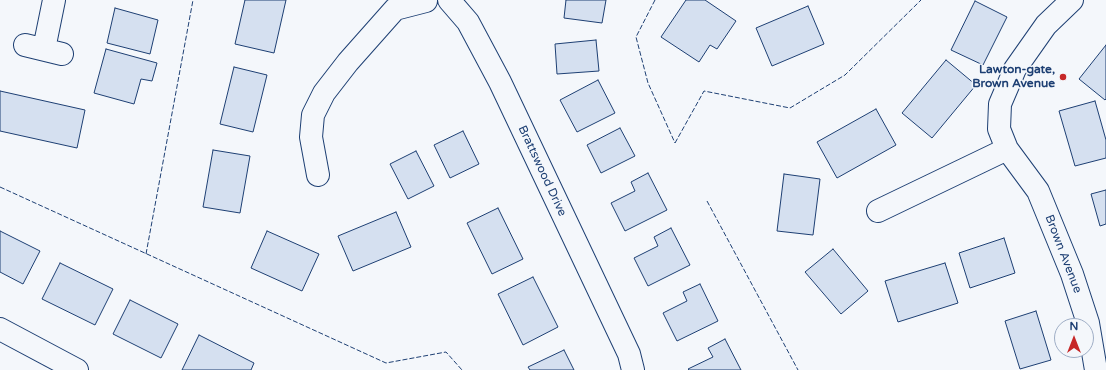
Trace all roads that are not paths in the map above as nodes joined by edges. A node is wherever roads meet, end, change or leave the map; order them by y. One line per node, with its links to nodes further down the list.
1 (54, 0): 5 (street)
2 (426, 0): 3 (street, Brattswood Drive); 7 (street, Brattswood Drive)
3 (449, 0): 11 (street, Brattswood Drive)
4 (1072, 0): 6 (street, Brown Avenue)
5 (44, 49)
6 (1007, 149): 8 (street); 12 (street, Brown Avenue)
7 (318, 175)
8 (878, 211)
9 (0, 329): 10 (street)
10 (77, 370)
11 (633, 370)
12 (1096, 370)

